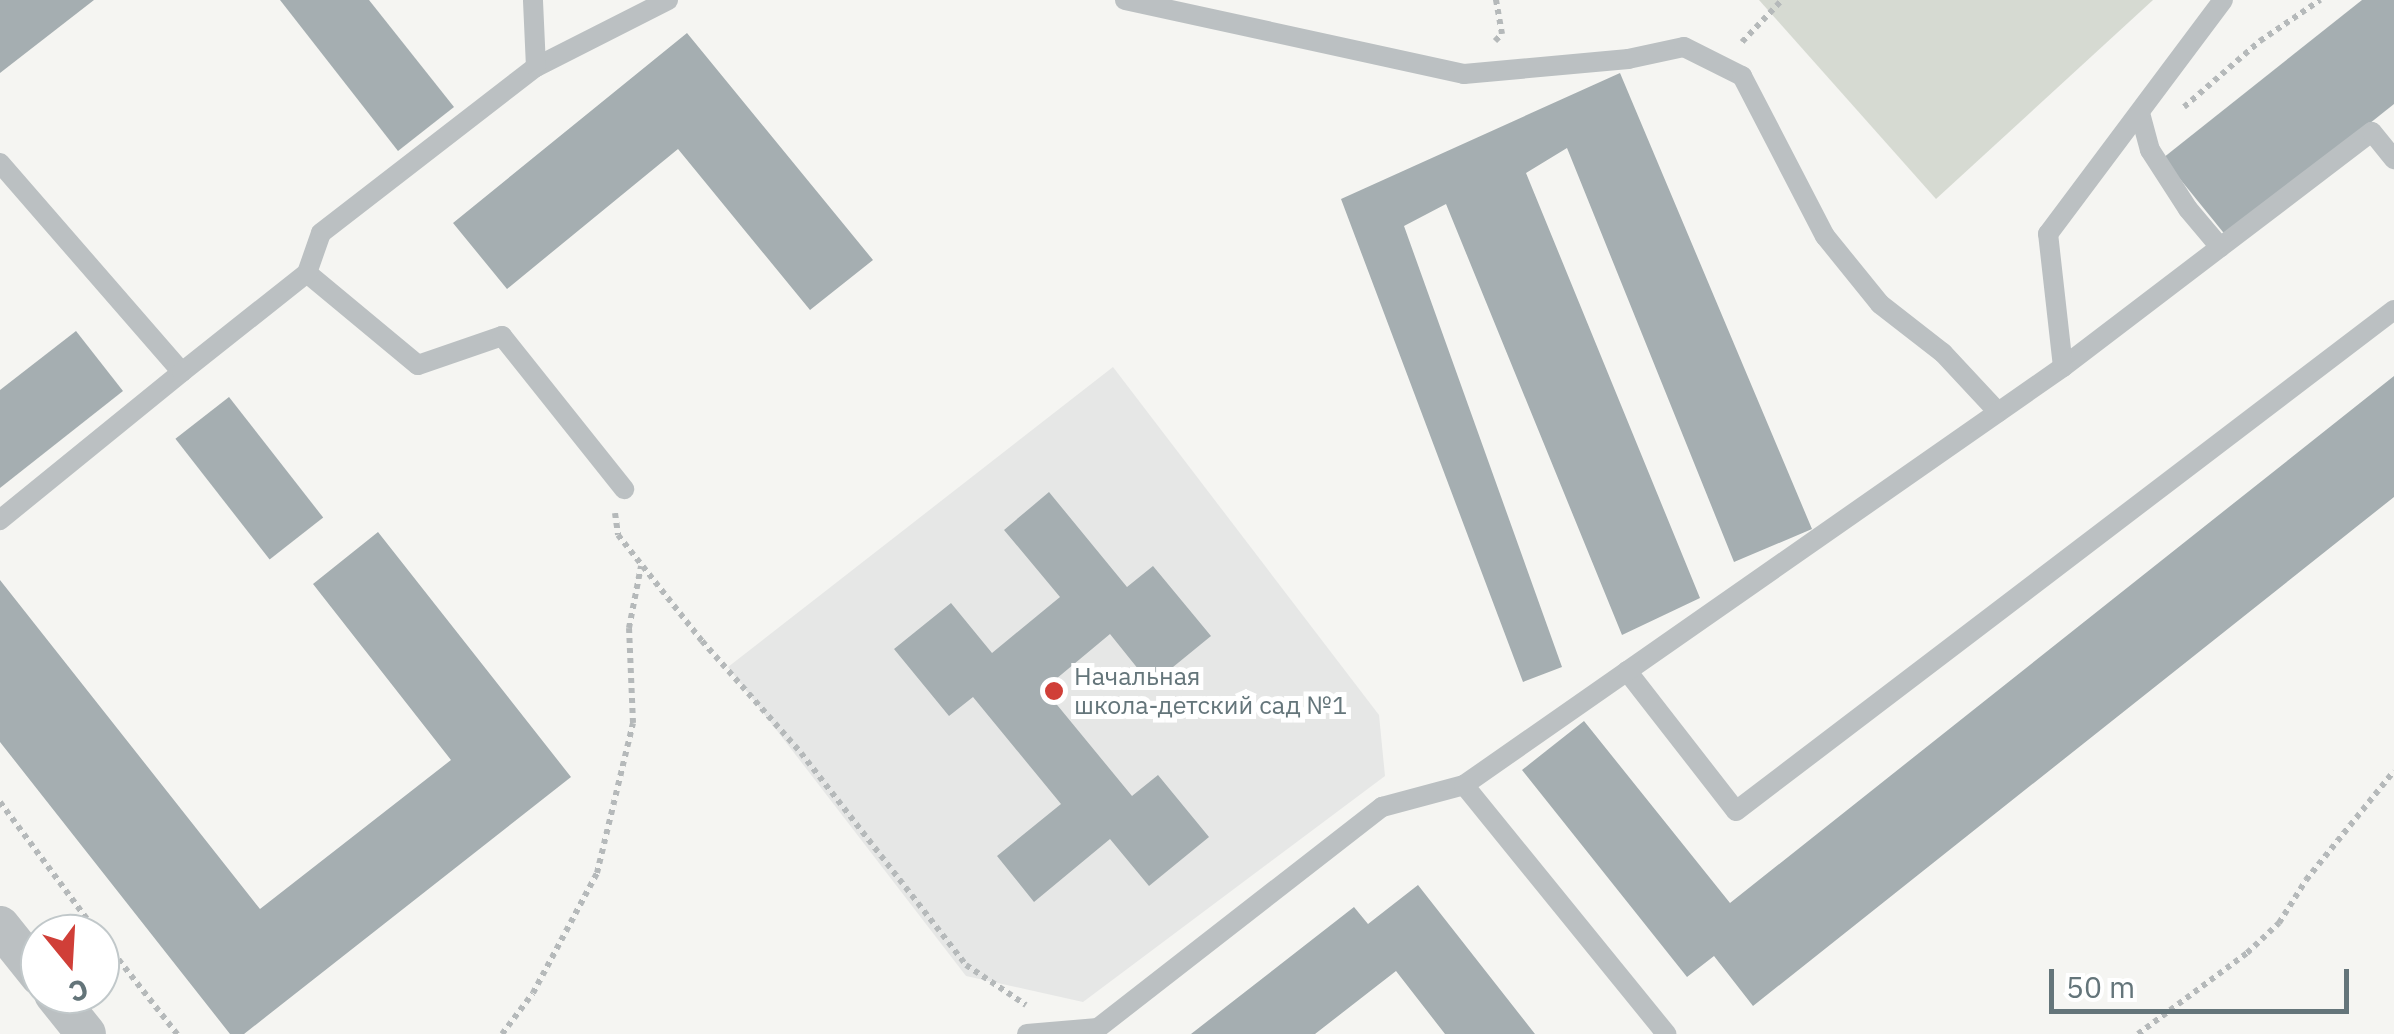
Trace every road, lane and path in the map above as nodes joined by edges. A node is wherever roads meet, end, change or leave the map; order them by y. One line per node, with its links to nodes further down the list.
1 (534, 0): 8 (lane)
2 (668, 0): 8 (lane)
3 (1124, 0): 7 (lane)
4 (1782, 0): 7 (path)
5 (2224, 0): 9 (lane)
6 (2320, 0): 10 (path)
7 (1721, 65): 18 (lane)
8 (536, 66): 14 (lane)
9 (2140, 113): 10 (lane); 16 (lane)
10 (2150, 150): 13 (lane)
11 (2394, 159): 13 (lane)
12 (0, 163): 17 (lane)
13 (2220, 247): 16 (lane)
14 (306, 273): 17 (lane); 19 (lane)
15 (2394, 310): 22 (lane)
16 (2062, 367): 18 (lane)
17 (182, 372): 20 (lane)
18 (1998, 412): 22 (lane)
19 (624, 489): 21 (path)
20 (0, 520)
21 (642, 565): 30 (path); 35 (path)
22 (1627, 671): 24 (lane)
23 (2394, 770): 38 (path)
24 (1464, 785): 32 (lane); 37 (lane)
25 (0, 802): 26 (path)
26 (83, 914)
27 (0, 926): 28 (street)
28 (20, 951)
29 (120, 962): 34 (path)
30 (1028, 1006)
31 (70, 1014): 33 (street)
32 (1100, 1031): 36 (lane)
33 (86, 1034)
34 (177, 1034)
35 (502, 1034)
36 (1027, 1034)
37 (1666, 1034)
38 (2138, 1034)

